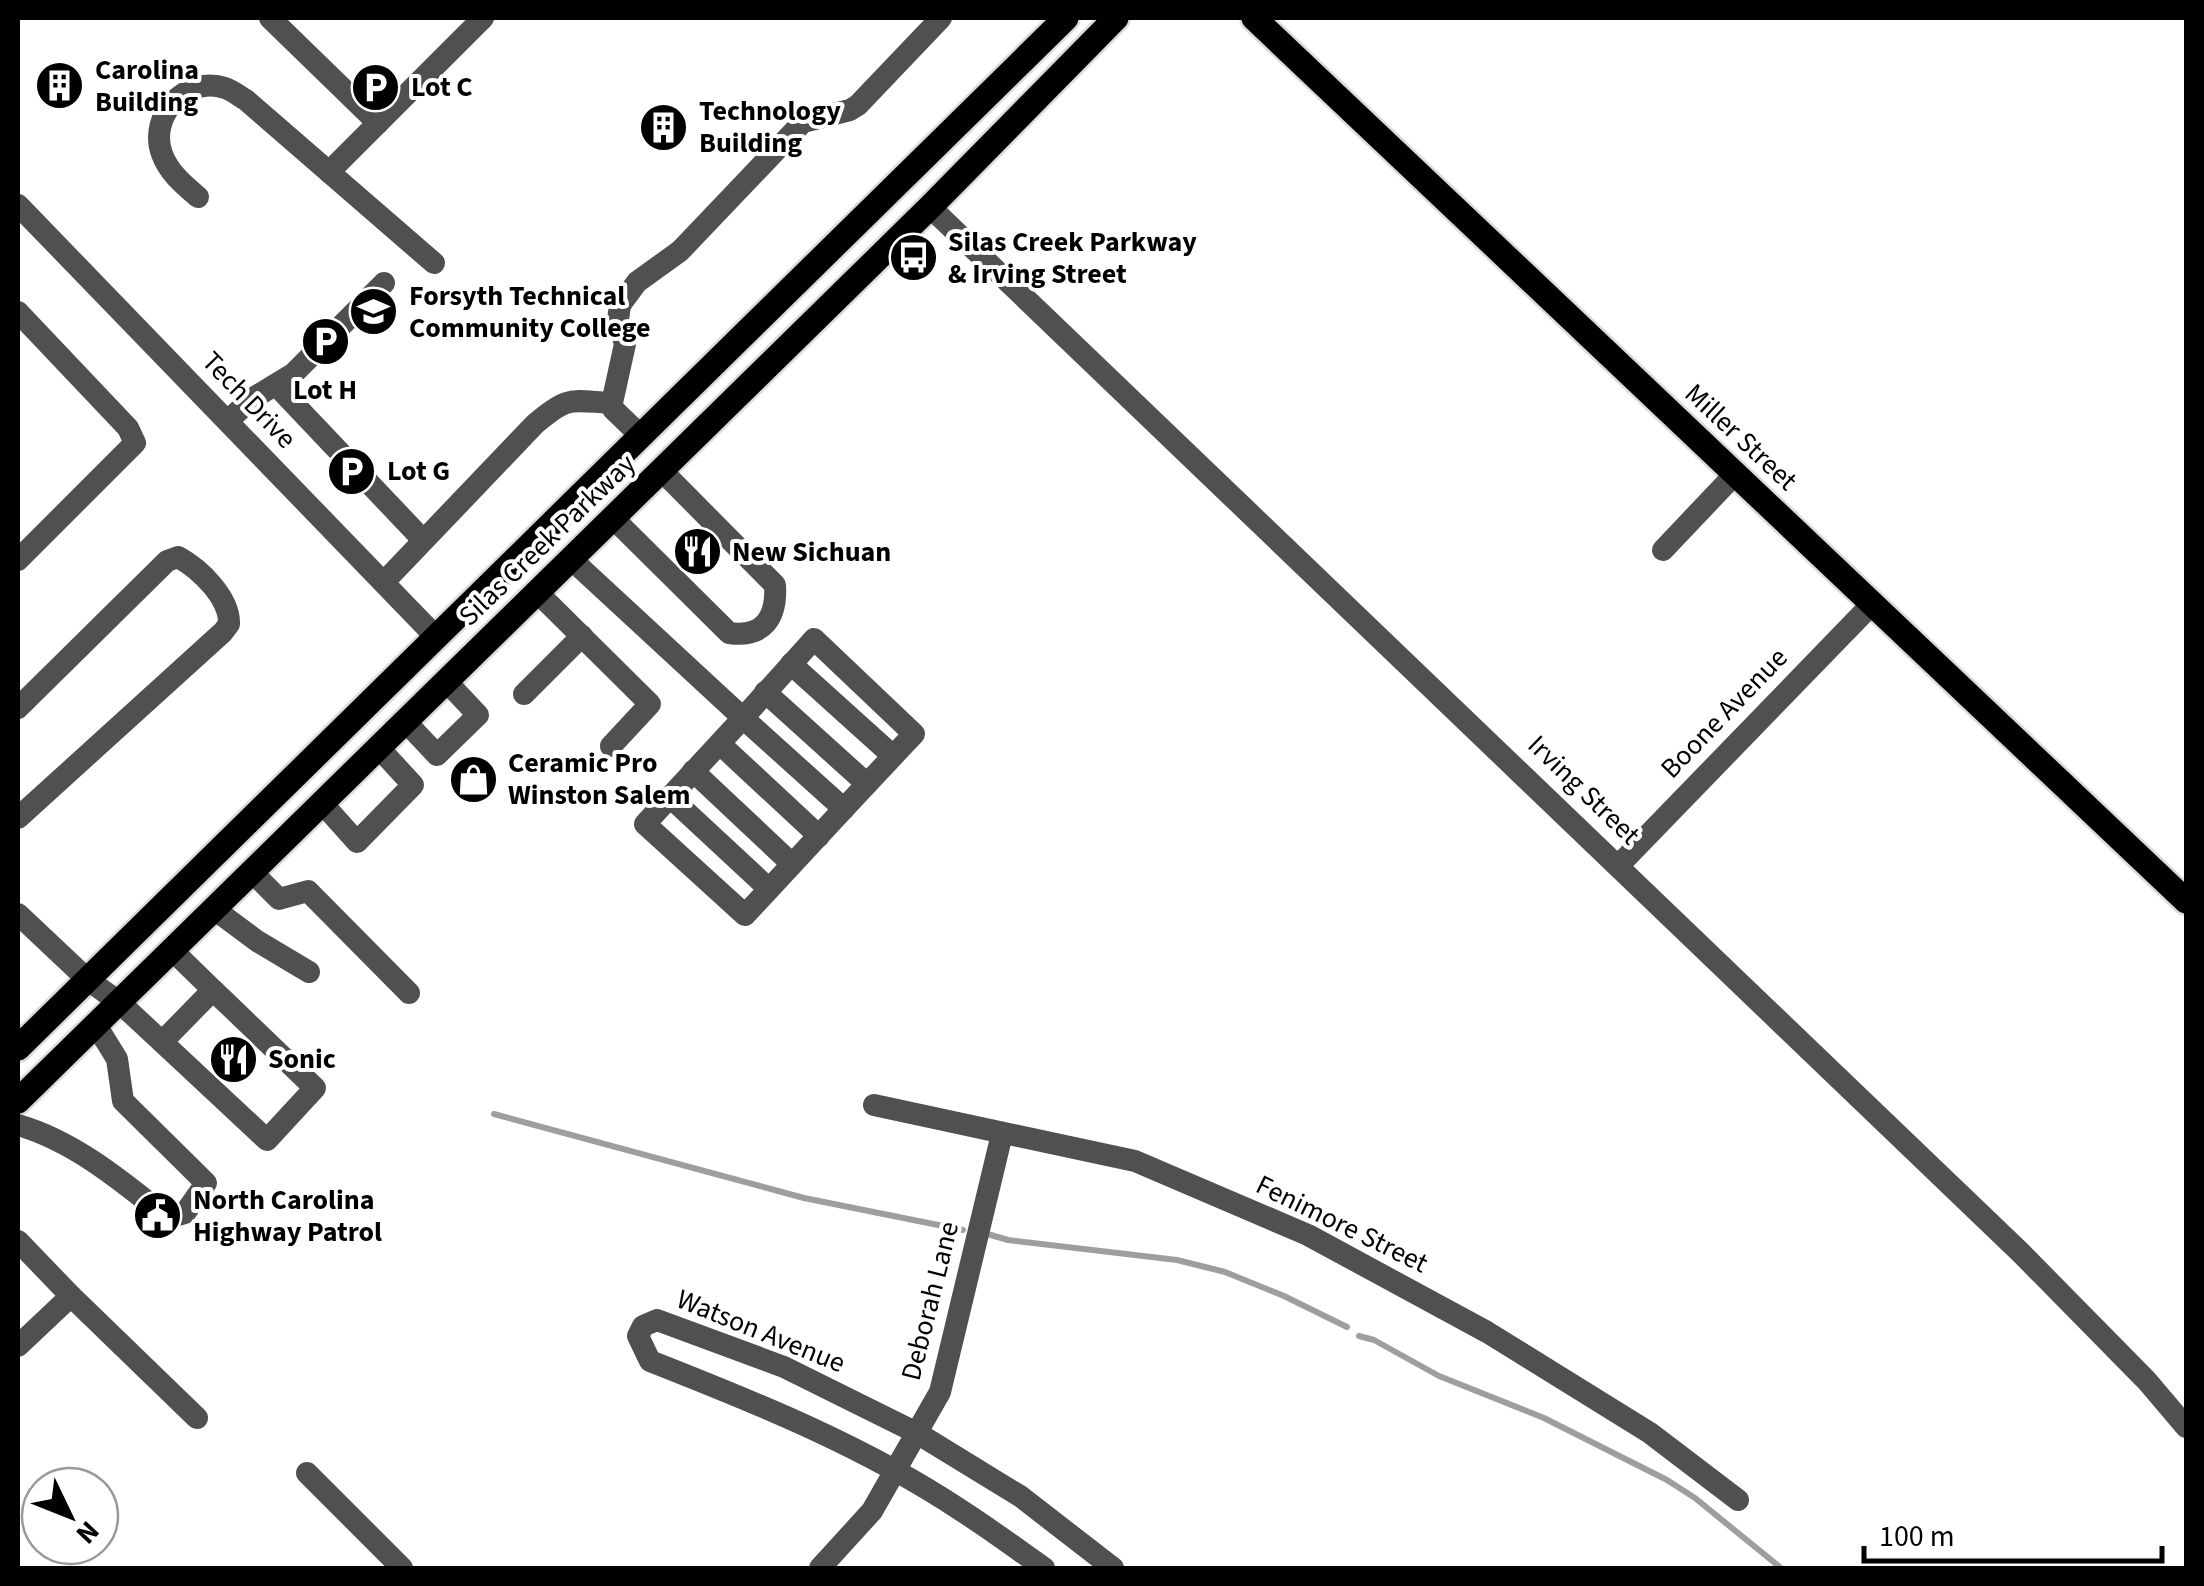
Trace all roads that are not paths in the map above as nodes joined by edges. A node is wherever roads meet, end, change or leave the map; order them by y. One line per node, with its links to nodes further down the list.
1 (483, 18): 7 (street)
2 (941, 18): 16 (street)
3 (1066, 18): 18 (main road, Silas Creek Parkway)
4 (1116, 18): 11 (main road, Silas Creek Parkway)
5 (1254, 18): 20 (main road, Miller Street)
6 (286, 23): 7 (street)
7 (378, 123): 8 (street)
8 (329, 172): 9 (street); 12 (street)
9 (198, 197)
10 (18, 205): 17 (street, Tech Drive)
11 (930, 207): 19 (main road, Silas Creek Parkway); 51 (street, Irving Street)
12 (434, 263)
13 (384, 283): 15 (street)
14 (18, 312): 25 (street)
15 (276, 384): 17 (street); 22 (street)
16 (612, 402): 18 (street); 22 (street)
17 (228, 420): 26 (street, Tech Drive)
18 (642, 436): 30 (main road, Silas Creek Parkway)
19 (661, 470): 21 (main road, Silas Creek Parkway); 21 (street)
20 (1736, 473): 23 (street); 28 (main road, Miller Street)
21 (612, 518): 24 (main road, Silas Creek Parkway)
22 (423, 540): 26 (street)
23 (1663, 550)
24 (571, 558): 27 (main road, Silas Creek Parkway); 36 (street)
25 (18, 560)
26 (384, 582): 30 (street, Tech Drive)
27 (538, 592): 29 (street); 32 (main road, Silas Creek Parkway)
28 (1873, 603): 51 (street, Boone Avenue); 53 (main road, Miller Street)
29 (582, 636): 34 (street); 39 (street)
30 (436, 638): 49 (main road); 58 (main road, Silas Creek Parkway)
31 (791, 664): 33 (street); 41 (street); 41 (street)
32 (446, 681): 37 (main road, Silas Creek Parkway); 37 (street)
33 (765, 692): 36 (street); 43 (street)
34 (524, 694)
35 (18, 708): 47 (street)
36 (743, 718): 38 (street); 46 (street)
37 (405, 722): 40 (main road, Silas Creek Parkway)
38 (720, 744): 42 (street); 48 (street)
39 (610, 746)
40 (378, 747): 45 (main road, Silas Creek Parkway); 45 (street)
41 (893, 756): 43 (street)
42 (694, 771): 44 (street); 50 (street)
43 (867, 784): 46 (street)
44 (670, 797): 52 (street); 52 (street)
45 (322, 803): 49 (main road, Silas Creek Parkway)
46 (844, 809): 48 (street)
47 (20, 810)
48 (819, 836): 50 (street)
49 (260, 864): 54 (main road, Silas Creek Parkway); 60 (street)
50 (792, 864): 52 (street)
51 (1619, 865): 73 (street, Irving Street)
52 (768, 890)
53 (2186, 901)
54 (214, 909): 56 (main road, Silas Creek Parkway); 57 (street)
55 (18, 914): 58 (street)
56 (172, 950): 59 (street); 61 (main road, Silas Creek Parkway)
57 (310, 972)
58 (88, 980): 61 (street); 64 (main road, Silas Creek Parkway)
59 (213, 990): 63 (street); 63 (street)
60 (410, 993)
61 (119, 1002): 62 (main road, Silas Creek Parkway); 63 (street)
62 (96, 1025): 65 (main road, Silas Creek Parkway); 67 (street)
63 (162, 1042)
64 (18, 1048)
65 (18, 1101)
66 (874, 1105): 68 (street, Fenimore Street)
67 (18, 1125)
68 (1002, 1134): 74 (street, Deborah Lane); 77 (street, Fenimore Street)
69 (18, 1240): 70 (street)
70 (71, 1296): 71 (street); 72 (street)
71 (18, 1346)
72 (197, 1418)
73 (2186, 1426)
74 (917, 1433): 75 (street, Deborah Lane); 75 (street, Watson Avenue); 81 (street, Watson Avenue)
75 (896, 1472): 79 (street, Deborah Lane); 80 (street, Watson Avenue)
76 (306, 1473): 78 (street)
77 (1738, 1500)
78 (402, 1568)
79 (820, 1568)
80 (1044, 1568)
81 (1113, 1568)

